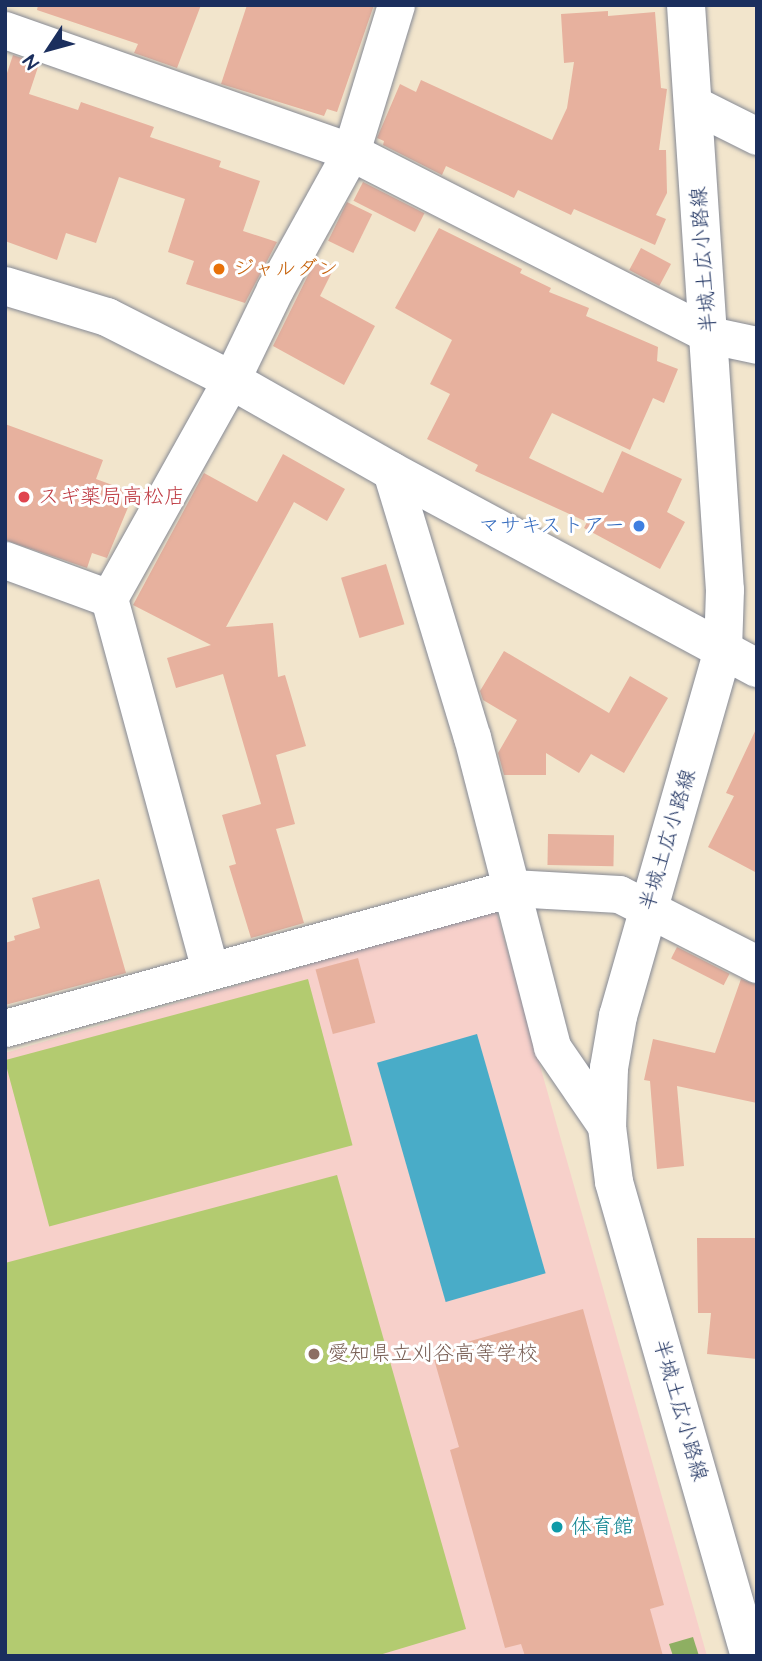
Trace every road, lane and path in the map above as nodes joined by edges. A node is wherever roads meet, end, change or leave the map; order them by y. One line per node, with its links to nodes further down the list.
1 (396, 5): 6 (street)
2 (686, 5): 4 (main road, 半城土広小路線)
3 (5, 30): 6 (street)
4 (693, 104): 5 (street); 8 (main road, 半城土広小路線)
5 (757, 136)
6 (351, 152): 8 (street); 10 (street)
7 (5, 286): 10 (main road)
8 (710, 335): 9 (street); 14 (main road, 半城土広小路線)
9 (757, 345)
10 (231, 380): 11 (main road); 13 (street)
11 (391, 471): 14 (main road); 16 (street)
12 (5, 560): 13 (street)
13 (108, 598): 19 (street)
14 (723, 650): 15 (main road); 17 (main road, 半城土広小路線)
15 (757, 668)
16 (512, 888): 17 (street); 19 (street); 21 (street)
17 (647, 906): 18 (street); 21 (main road, 半城土広小路線)
18 (757, 964)
19 (210, 970): 20 (street)
20 (5, 1028)
21 (607, 1127): 22 (main road, 半城土広小路線)
22 (750, 1656)

